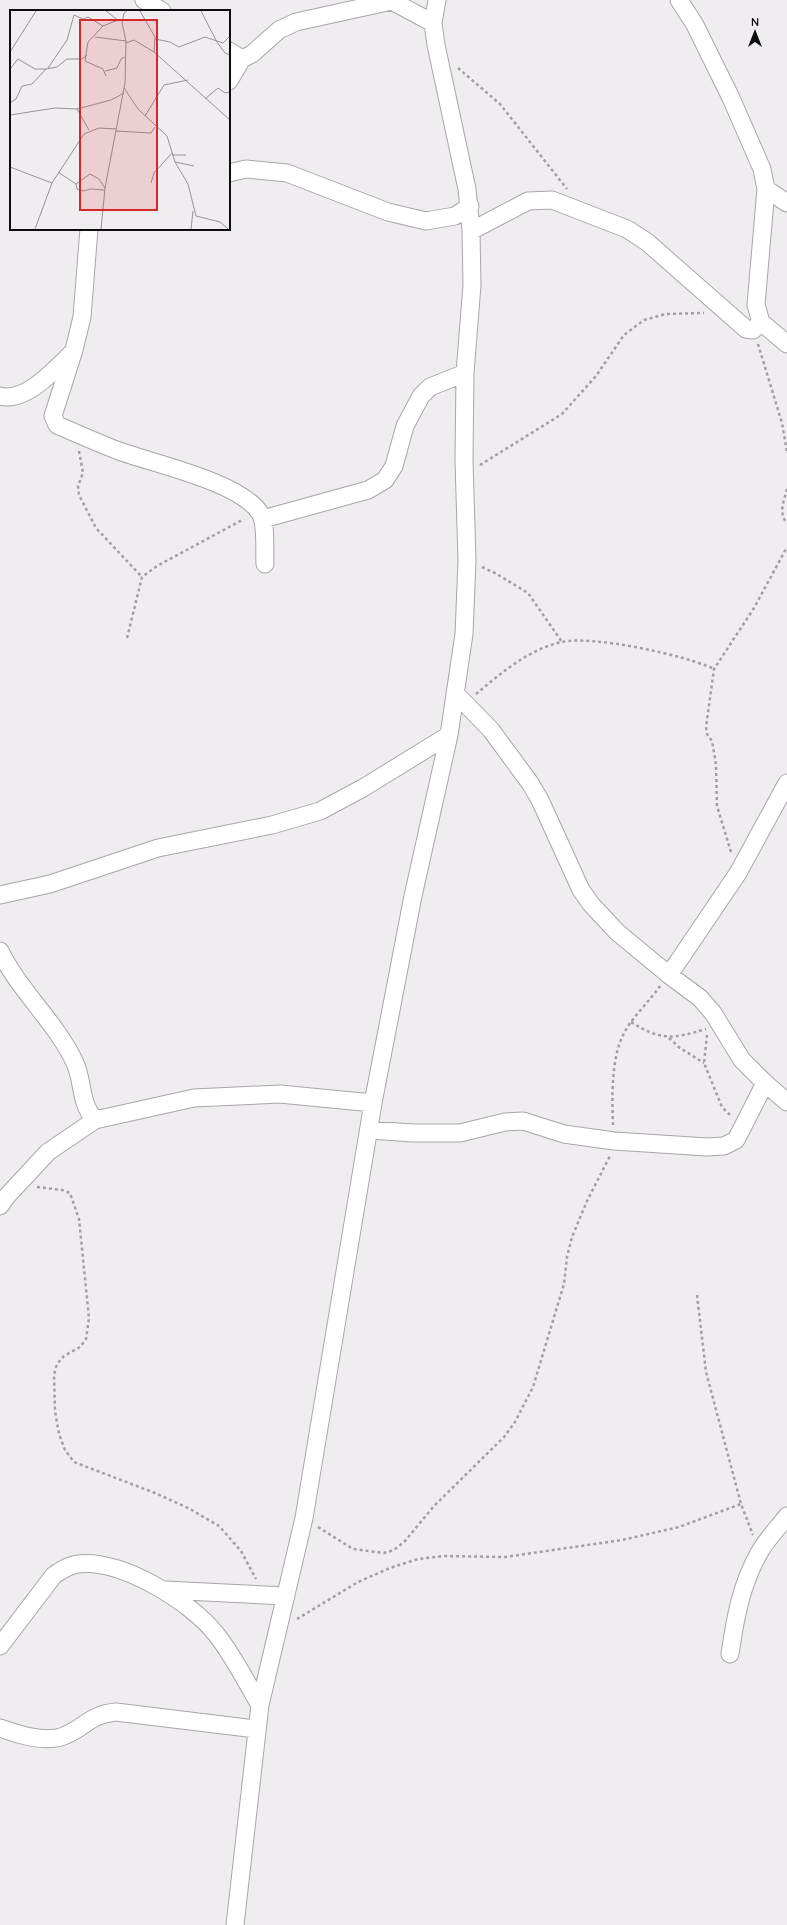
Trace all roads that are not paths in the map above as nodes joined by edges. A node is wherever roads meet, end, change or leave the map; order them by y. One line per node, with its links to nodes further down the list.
1 (144, 0): 5 (street)
2 (437, 0): 6 (street)
3 (679, 0): 10 (street)
4 (391, 1): 6 (street); 7 (street)
5 (160, 10)
6 (433, 23): 12 (street)
7 (235, 55): 8 (street)
8 (230, 77)
9 (230, 173): 12 (street)
10 (766, 189): 11 (street); 15 (street)
11 (787, 203)
12 (470, 206): 14 (street)
13 (90, 230): 17 (street)
14 (471, 231): 15 (street); 18 (street)
15 (757, 326): 16 (street)
16 (787, 344)
17 (74, 350): 19 (street); 20 (street)
18 (465, 373): 20 (street); 22 (street)
19 (0, 396)
20 (261, 516): 21 (street)
21 (265, 564)
22 (460, 698): 23 (street); 27 (street)
23 (449, 735): 25 (street); 30 (street)
24 (787, 783): 27 (street)
25 (0, 895)
26 (0, 952): 31 (street)
27 (669, 975): 28 (street)
28 (765, 1083): 29 (street); 32 (street)
29 (787, 1102)
30 (373, 1103): 31 (street); 32 (street)
31 (95, 1120): 33 (street)
32 (370, 1130): 36 (street)
33 (0, 1206)
34 (787, 1516): 38 (street)
35 (165, 1590): 36 (street); 37 (street); 39 (street)
36 (286, 1596): 39 (street)
37 (0, 1646)
38 (730, 1654)
39 (260, 1705): 41 (street)
40 (0, 1728): 41 (street)
41 (256, 1729): 42 (street)
42 (235, 1925)

